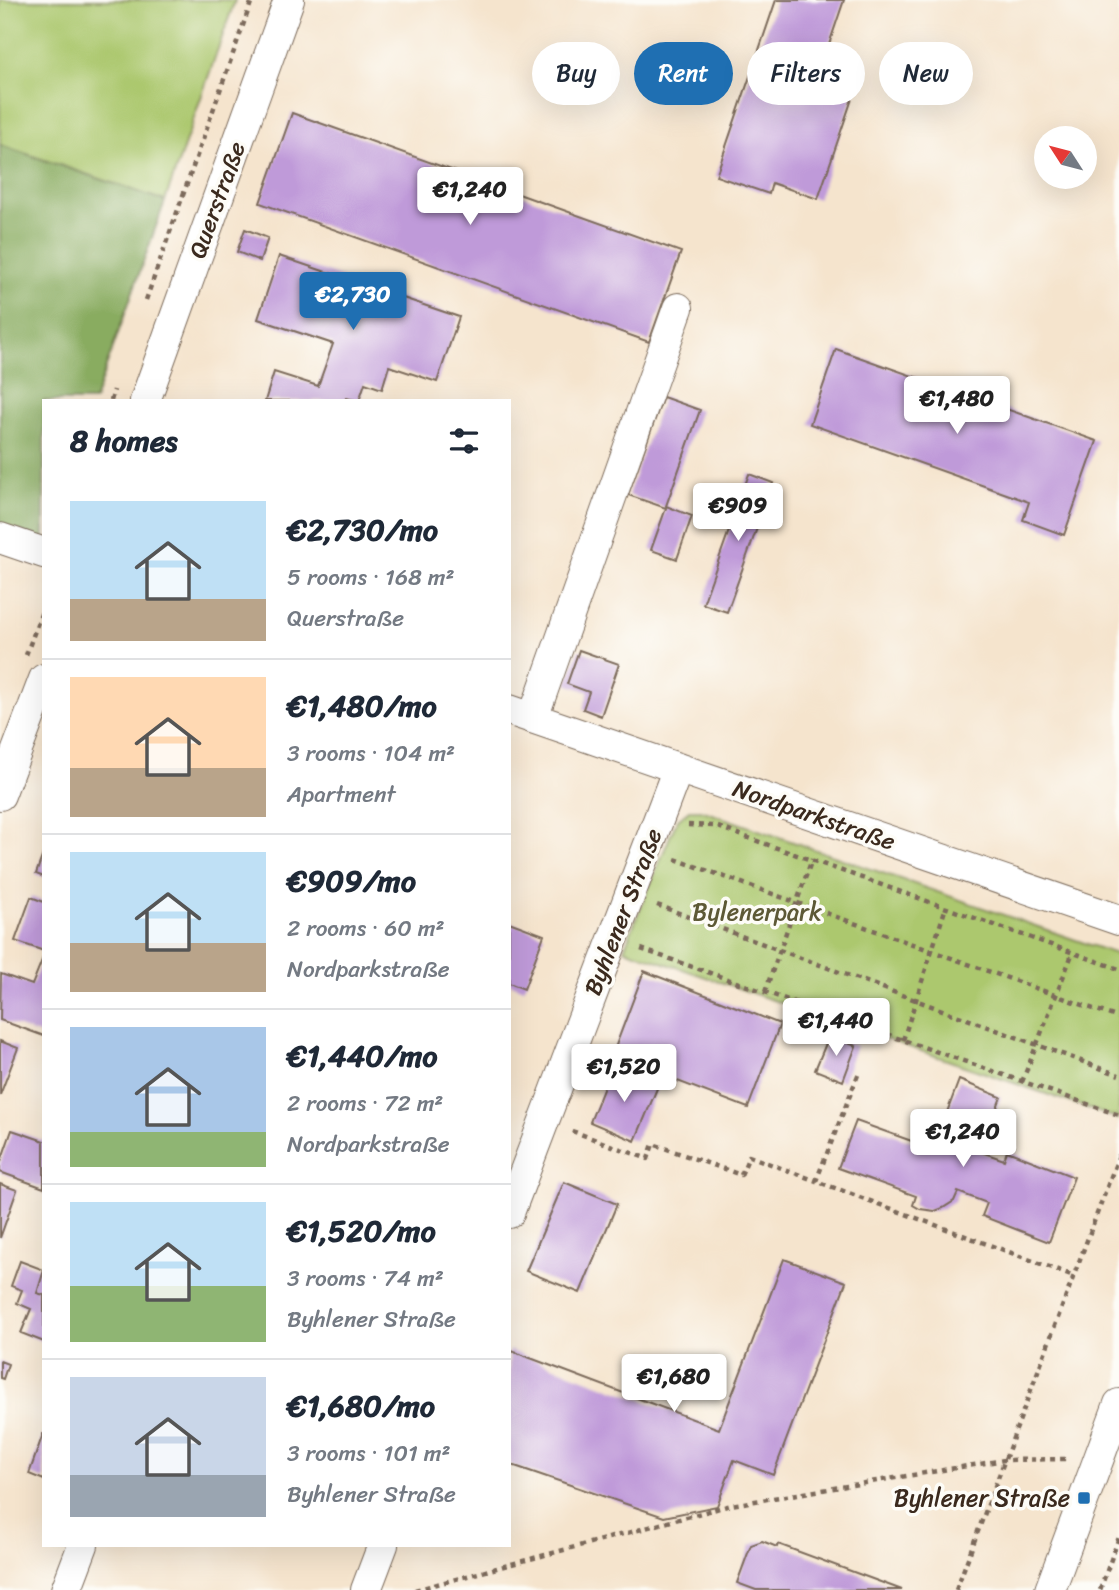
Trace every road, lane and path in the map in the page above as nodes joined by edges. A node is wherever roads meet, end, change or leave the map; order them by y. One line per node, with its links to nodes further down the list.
1 (252, 0): 4 (path)
2 (289, 0): 7 (street, Querstraße)
3 (678, 308): 11 (street)
4 (143, 309)
5 (115, 388): 6 (path)
6 (112, 399)
7 (146, 399)
8 (0, 538): 9 (street)
9 (42, 552)
10 (42, 684): 13 (street)
11 (521, 714): 12 (street, Nordparkstraße)
12 (678, 768): 20 (street, Nordparkstraße); 39 (street, Byhlener Straße)
13 (0, 795)
14 (682, 835): 16 (path)
15 (668, 857): 18 (path)
16 (812, 859): 18 (path); 19 (path)
17 (650, 902): 22 (path)
18 (797, 903): 22 (path); 23 (path)
19 (946, 907): 23 (path); 24 (path)
20 (1119, 920)
21 (632, 946): 26 (path)
22 (780, 950): 26 (path); 28 (path)
23 (932, 951): 27 (path); 28 (path)
24 (1073, 952): 25 (path); 27 (path)
25 (1119, 969)
26 (765, 992): 30 (path)
27 (1056, 995): 29 (path); 31 (path)
28 (916, 1000): 30 (path); 31 (path)
29 (1119, 1018)
30 (903, 1040): 34 (path)
31 (1037, 1044): 32 (path); 34 (path)
32 (1119, 1074)
33 (858, 1075): 38 (path)
34 (1023, 1082): 35 (path)
35 (1119, 1115)
36 (565, 1129): 38 (path)
37 (1119, 1155): 40 (path)
38 (816, 1181): 40 (path)
39 (511, 1208)
40 (1073, 1276): 43 (path)
41 (1119, 1404): 42 (street)
42 (1098, 1459): 43 (path); 51 (street)
43 (1004, 1460): 49 (path); 50 (path)
44 (1119, 1537): 52 (path)
45 (82, 1547): 47 (street)
46 (382, 1547): 48 (street)
47 (66, 1590)
48 (366, 1590)
49 (415, 1590)
50 (956, 1590)
51 (1050, 1590)
52 (1100, 1590)

